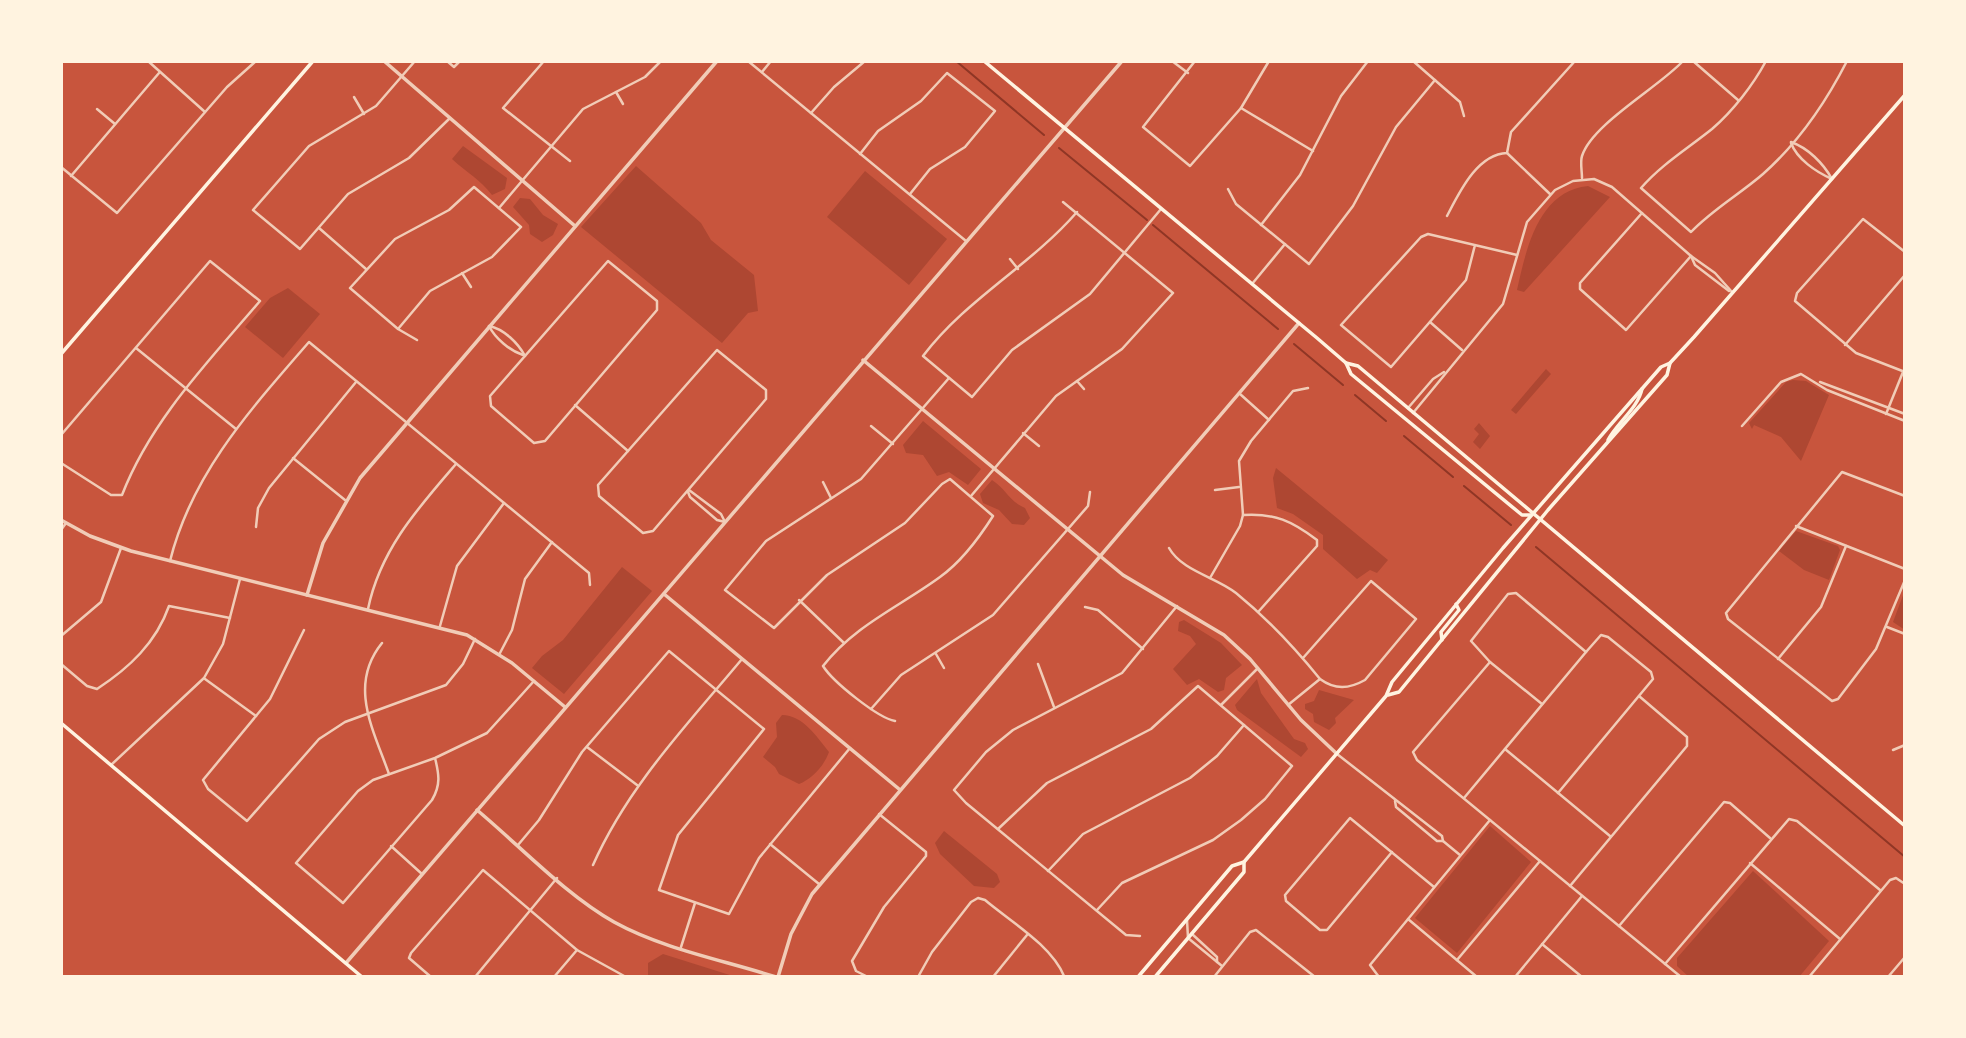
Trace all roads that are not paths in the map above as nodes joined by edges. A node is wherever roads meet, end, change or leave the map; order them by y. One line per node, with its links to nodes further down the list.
1 (148, 61): 26 (street)
2 (256, 61): 38 (street)
3 (313, 61): 95 (main road)
4 (384, 61): 29 (street)
5 (415, 61): 29 (street)
6 (447, 61): 7 (street)
7 (460, 61)
8 (544, 61): 46 (street)
9 (661, 61): 31 (street)
10 (717, 61): 66 (street)
11 (748, 61): 27 (street)
12 (771, 61): 27 (street)
13 (865, 61): 39 (street)
14 (984, 61): 44 (main road)
15 (1122, 61): 44 (street)
16 (1172, 61): 28 (street)
17 (1195, 61): 28 (street)
18 (1269, 61): 36 (street)
19 (1368, 61): 47 (street)
20 (1413, 61): 30 (street)
21 (1575, 61): 48 (street)
22 (1683, 61): 54 (street)
23 (1693, 61): 34 (street)
24 (1766, 61): 34 (street)
25 (1847, 61): 45 (street)
26 (159, 73): 38 (street); 43 (street)
27 (762, 73): 39 (street)
28 (1188, 73): 36 (street)
29 (402, 76): 40 (street); 42 (street)
30 (1435, 80): 41 (street); 69 (street)
31 (616, 92): 35 (street); 46 (street)
32 (1905, 95): 53 (main road)
33 (354, 97): 40 (street)
34 (1738, 100): 45 (street)
35 (623, 104)
36 (1241, 108): 47 (street)
37 (97, 109): 43 (street)
38 (205, 112): 52 (street)
39 (811, 113): 49 (street)
40 (364, 114): 67 (street)
41 (1464, 116)
42 (450, 118): 55 (street); 67 (street)
43 (115, 124): 52 (street)
44 (1063, 127): 61 (main road); 68 (street)
45 (1791, 142): 53 (street); 53 (street)
46 (550, 148): 50 (street); 55 (street)
47 (1313, 151): 65 (street)
48 (1507, 153): 58 (street); 64 (street)
49 (860, 154): 57 (street); 57 (street)
50 (570, 161)
51 (61, 167): 52 (street)
52 (71, 176)
53 (1832, 178): 84 (main road)
54 (1582, 179): 58 (street); 63 (street)
55 (523, 181): 60 (street); 66 (street)
56 (1228, 189): 65 (street)
57 (909, 194): 68 (street)
58 (1551, 194): 74 (street)
59 (1063, 202): 62 (street)
60 (499, 208): 78 (street); 80 (street)
61 (1161, 209): 72 (street); 82 (main road)
62 (1077, 212): 72 (street); 79 (street)
63 (1642, 213): 75 (street); 75 (street)
64 (1447, 216)
65 (1261, 225): 69 (street)
66 (575, 226): 87 (street)
67 (319, 228): 78 (street)
68 (965, 241): 97 (street)
69 (1285, 244): 82 (street)
70 (1475, 245): 74 (street); 85 (street); 85 (street)
71 (62, 251): 77 (street)
72 (1125, 251): 102 (street); 103 (street)
73 (1905, 252): 91 (street)
74 (1517, 255): 94 (street)
75 (1691, 256): 84 (street); 84 (street)
76 (1010, 259): 79 (street)
77 (61, 260)
78 (366, 269): 88 (street)
79 (1018, 269): 102 (street)
80 (462, 273): 83 (street); 88 (street)
81 (1905, 275): 91 (street)
82 (1252, 284): 86 (main road)
83 (471, 287)
84 (1732, 292): 99 (main road)
85 (1430, 322): 94 (street)
86 (1299, 323): 98 (main road); 110 (street)
87 (489, 326): 90 (street); 92 (street); 120 (street)
88 (398, 329): 89 (street)
89 (417, 341)
90 (512, 341): 92 (street); 96 (street)
91 (1845, 345): 101 (street)
92 (507, 346): 96 (street)
93 (136, 348): 106 (street); 106 (street); 125 (street)
94 (1463, 351): 100 (street)
95 (61, 354)
96 (525, 356): 111 (street); 111 (street)
97 (863, 360): 114 (street); 149 (street)
98 (1346, 363): 113 (main road); 147 (main road)
99 (1670, 363): 109 (main road); 128 (main road)
100 (1444, 372): 113 (street); 115 (street)
101 (1904, 372): 112 (street)
102 (949, 378): 114 (street)
103 (1077, 380): 108 (street); 124 (street)
104 (356, 382): 120 (street); 123 (street); 130 (street)
105 (1817, 382): 112 (street); 116 (street); 122 (street)
106 (186, 388): 123 (street); 131 (street)
107 (1308, 388): 118 (street)
108 (1084, 389)
109 (1642, 389): 128 (main road); 147 (main road)
110 (1239, 393): 118 (street); 159 (street)
111 (575, 405): 129 (street)
112 (1888, 407): 116 (street); 117 (street)
113 (1408, 408): 115 (main road)
114 (923, 411): 126 (street); 133 (street)
115 (1413, 413): 147 (main road)
116 (1886, 414): 119 (street)
117 (1905, 414)
118 (1269, 420): 135 (street)
119 (1905, 421)
120 (407, 423): 132 (street); 142 (street)
121 (871, 426): 126 (street)
122 (1742, 426)
123 (236, 429): 160 (street)
124 (1023, 433): 127 (street); 133 (street)
125 (61, 435)
126 (893, 444): 141 (street)
127 (1039, 446)
128 (1605, 446): 150 (main road)
129 (628, 452): 136 (street); 136 (street)
130 (293, 458): 142 (street); 152 (street)
131 (61, 463)
132 (456, 464): 144 (street); 172 (street)
133 (993, 468): 139 (street); 154 (street)
134 (823, 482): 141 (street)
135 (1239, 487): 137 (street); 146 (street)
136 (688, 490): 143 (street); 145 (street)
137 (1215, 490)
138 (1090, 492): 154 (street)
139 (971, 496): 168 (street); 183 (street)
140 (1905, 496): 151 (street)
141 (831, 498): 168 (street)
142 (345, 500): 167 (street)
143 (705, 500): 145 (street); 149 (street)
144 (504, 503): 155 (street); 175 (street)
145 (700, 506): 149 (street)
146 (1242, 515): 162 (street); 173 (street)
147 (1531, 515): 150 (main road); 169 (main road)
148 (64, 521): 153 (street); 157 (street)
149 (725, 522): 166 (street)
150 (1539, 522): 181 (main road); 229 (main road)
151 (1796, 526): 156 (street); 190 (street)
152 (256, 527)
153 (61, 530)
154 (1068, 530): 159 (street); 187 (street)
155 (552, 542): 165 (street); 186 (street)
156 (1846, 546): 161 (street); 190 (street)
157 (121, 548): 160 (street); 179 (street)
158 (1169, 548): 162 (street)
159 (1099, 556): 170 (street); 223 (street)
160 (170, 561): 163 (street)
161 (1905, 569)
162 (1210, 578): 173 (street)
163 (240, 579): 167 (street); 174 (street)
164 (1905, 580): 176 (street)
165 (590, 585)
166 (664, 594): 188 (street); 205 (street)
167 (307, 595): 172 (street)
168 (799, 600): 183 (street)
169 (1456, 604): 181 (main road); 200 (main road)
170 (1177, 606): 184 (street); 194 (street)
171 (1085, 607): 184 (street)
172 (368, 609): 175 (street)
173 (1259, 612): 189 (street)
174 (230, 618): 192 (street); 196 (street)
175 (440, 626): 180 (street)
176 (1887, 627): 178 (street); 190 (street)
177 (304, 630): 209 (street)
178 (1905, 634)
179 (61, 636)
180 (475, 639): 186 (street); 208 (street)
181 (1442, 640): 200 (main road)
182 (382, 643): 208 (street)
183 (845, 643): 207 (street)
184 (1143, 649): 206 (street)
185 (1586, 652): 191 (street); 201 (street); 202 (street)
186 (499, 653): 198 (street)
187 (936, 654): 195 (street); 207 (street)
188 (742, 659): 199 (street); 215 (street)
189 (1303, 659): 197 (street); 197 (street)
190 (1778, 659)
191 (1490, 662): 202 (street); 225 (street)
192 (61, 664)
193 (1038, 664): 206 (street)
194 (1258, 667): 203 (street); 204 (street)
195 (944, 668)
196 (205, 678): 209 (street); 220 (street)
197 (1320, 679): 204 (street)
198 (534, 681): 205 (street); 219 (street)
199 (716, 690): 214 (street); 222 (street); 251 (street)
200 (1386, 696): 218 (main road)
201 (1639, 696): 224 (street); 231 (street)
202 (1542, 704): 216 (street)
203 (1220, 705): 212 (street); 230 (street)
204 (1288, 705): 218 (street)
205 (565, 707): 226 (street)
206 (1055, 707): 230 (street)
207 (871, 709): 210 (street)
208 (368, 713): 209 (street); 221 (street)
209 (256, 716)
210 (895, 721)
211 (61, 723): 220 (main road)
212 (1244, 725): 242 (street); 253 (street)
213 (1905, 745): 217 (street)
214 (586, 747): 222 (street); 234 (street)
215 (850, 748): 223 (street); 233 (street)
216 (1505, 749): 224 (street); 225 (street)
217 (1893, 750)
218 (1337, 754): 237 (street); 239 (main road)
219 (435, 758): 221 (street); 235 (street)
220 (111, 765): 268 (main road)
221 (389, 774): 235 (street)
222 (637, 785): 241 (street)
223 (899, 789): 227 (street)
224 (1558, 793): 231 (street)
225 (1464, 798): 228 (street)
226 (477, 810): 234 (street); 243 (street)
227 (879, 814): 246 (street); 279 (street)
228 (1490, 820): 237 (street); 238 (street)
229 (1905, 827)
230 (998, 829): 242 (street)
231 (1610, 836): 247 (street)
232 (1770, 838): 240 (street); 249 (street); 256 (street)
233 (770, 844): 246 (street); 251 (street)
234 (518, 845): 244 (street)
235 (391, 846): 243 (street)
236 (1392, 852): 236 (street); 248 (street)
237 (1460, 855): 248 (street)
238 (1540, 861): 247 (street); 266 (street)
239 (1244, 862): 254 (main road); 257 (main road)
240 (1750, 863): 261 (street); 269 (street)
241 (593, 865)
242 (1048, 871): 253 (street)
243 (422, 874): 268 (street)
244 (557, 878): 252 (street); 263 (street)
245 (1905, 884): 249 (street)
246 (820, 885): 278 (street)
247 (1570, 886): 250 (street)
248 (1434, 887): 255 (street)
249 (1880, 890): 261 (street)
250 (1582, 896): 256 (street); 262 (street)
251 (695, 903): 263 (street)
252 (530, 909): 264 (street); 274 (street); 275 (street)
253 (1097, 911): 259 (street)
254 (1188, 919): 260 (street); 282 (main road)
255 (1408, 919): 266 (street); 286 (street)
256 (1619, 926): 269 (street)
257 (1192, 934): 260 (main road); 267 (street)
258 (1027, 935): 271 (street); 280 (street); 281 (street)
259 (1140, 936)
260 (1188, 938): 267 (street); 283 (main road)
261 (1840, 939): 272 (street)
262 (1542, 944): 288 (street); 289 (street)
263 (681, 947): 278 (street)
264 (577, 950): 276 (street); 277 (street)
265 (1905, 957): 291 (street)
266 (1457, 960): 287 (street)
267 (1217, 962): 270 (street)
268 (346, 963): 273 (main road)
269 (1665, 964): 290 (street)
270 (1222, 966): 284 (street); 285 (street)
271 (1064, 976)
272 (1811, 976)
273 (362, 977)
274 (431, 977)
275 (475, 977)
276 (554, 977)
277 (626, 977)
278 (777, 977)
279 (868, 977)
280 (918, 977)
281 (993, 977)
282 (1138, 977)
283 (1155, 977)
284 (1213, 977)
285 (1315, 977)
286 (1379, 977)
287 (1477, 977)
288 (1515, 977)
289 (1582, 977)
290 (1681, 977)
291 (1888, 977)

